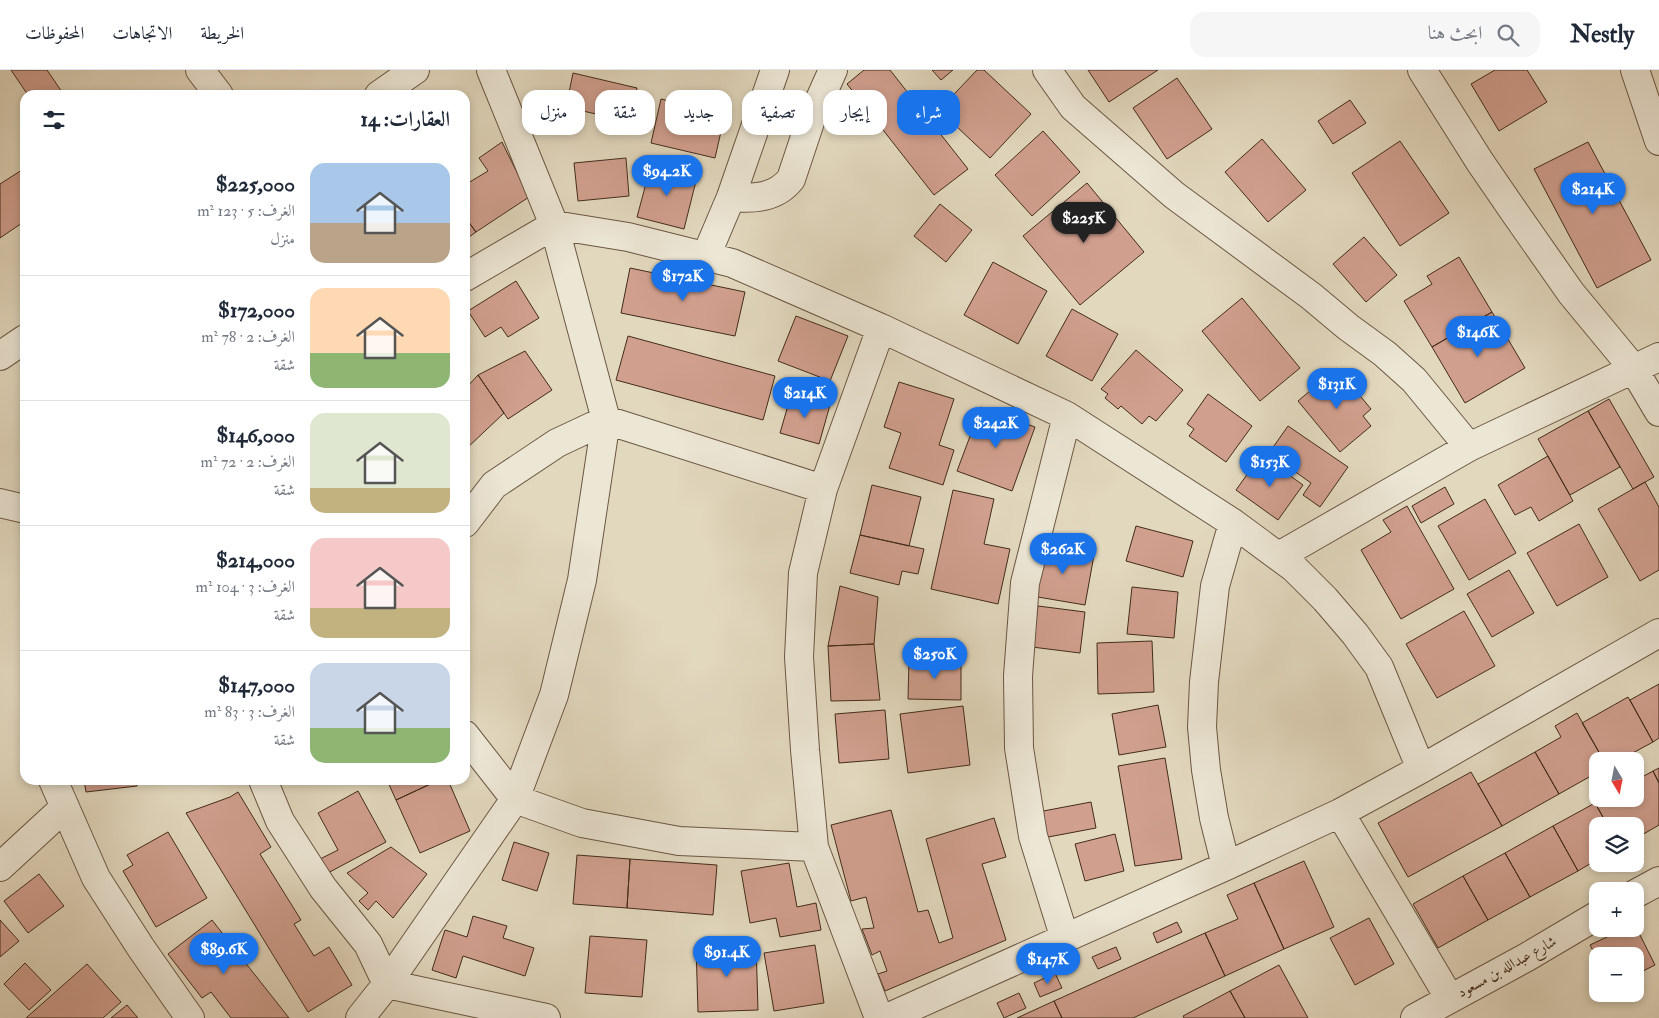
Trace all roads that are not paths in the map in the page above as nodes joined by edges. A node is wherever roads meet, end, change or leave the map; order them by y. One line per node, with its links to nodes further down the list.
1 (200, 70): 9 (street)
2 (415, 70): 10 (street)
3 (491, 70): 13 (street)
4 (774, 70): 12 (street)
5 (833, 70): 12 (street)
6 (1047, 70): 24 (street)
7 (1422, 70): 20 (street)
8 (1634, 70): 11 (street)
9 (215, 90)
10 (386, 90)
11 (1659, 141)
12 (731, 197): 14 (street)
13 (554, 225): 14 (street); 15 (street); 23 (street)
14 (706, 256): 16 (street)
15 (470, 274)
16 (880, 328): 22 (street); 25 (street)
17 (20, 342): 18 (street)
18 (0, 356)
19 (1659, 357): 20 (street)
20 (1633, 368): 21 (street); 24 (street)
21 (1659, 412)
22 (1067, 416): 29 (street); 45 (street)
23 (606, 420): 25 (street); 28 (street); 36 (street)
24 (1468, 447): 30 (street)
25 (823, 489): 39 (street)
26 (0, 502): 27 (street)
27 (20, 508)
28 (470, 516)
29 (1233, 523): 30 (street); 40 (street)
30 (1279, 556): 33 (street)
31 (1659, 633): 33 (street)
32 (470, 741): 36 (street)
33 (1421, 769): 38 (street)
34 (55, 785): 37 (street)
35 (265, 785): 46 (street)
36 (515, 799): 39 (street); 46 (street)
37 (65, 807): 41 (street); 48 (street)
38 (1340, 813): 40 (street); 47 (street)
39 (814, 847): 51 (street)
40 (1226, 866): 45 (street)
41 (0, 867)
42 (1659, 881): 43 (street)
43 (1644, 889)
44 (1589, 920): 47 (street, شارع عبدالله بن مسعود)
45 (1065, 939): 52 (street)
46 (387, 984): 49 (street); 50 (street)
47 (1450, 999): 53 (street, شارع عبدالله بن مسعود)
48 (190, 1018)
49 (360, 1018)
50 (546, 1018)
51 (879, 1018)
52 (887, 1018)
53 (1415, 1018)

